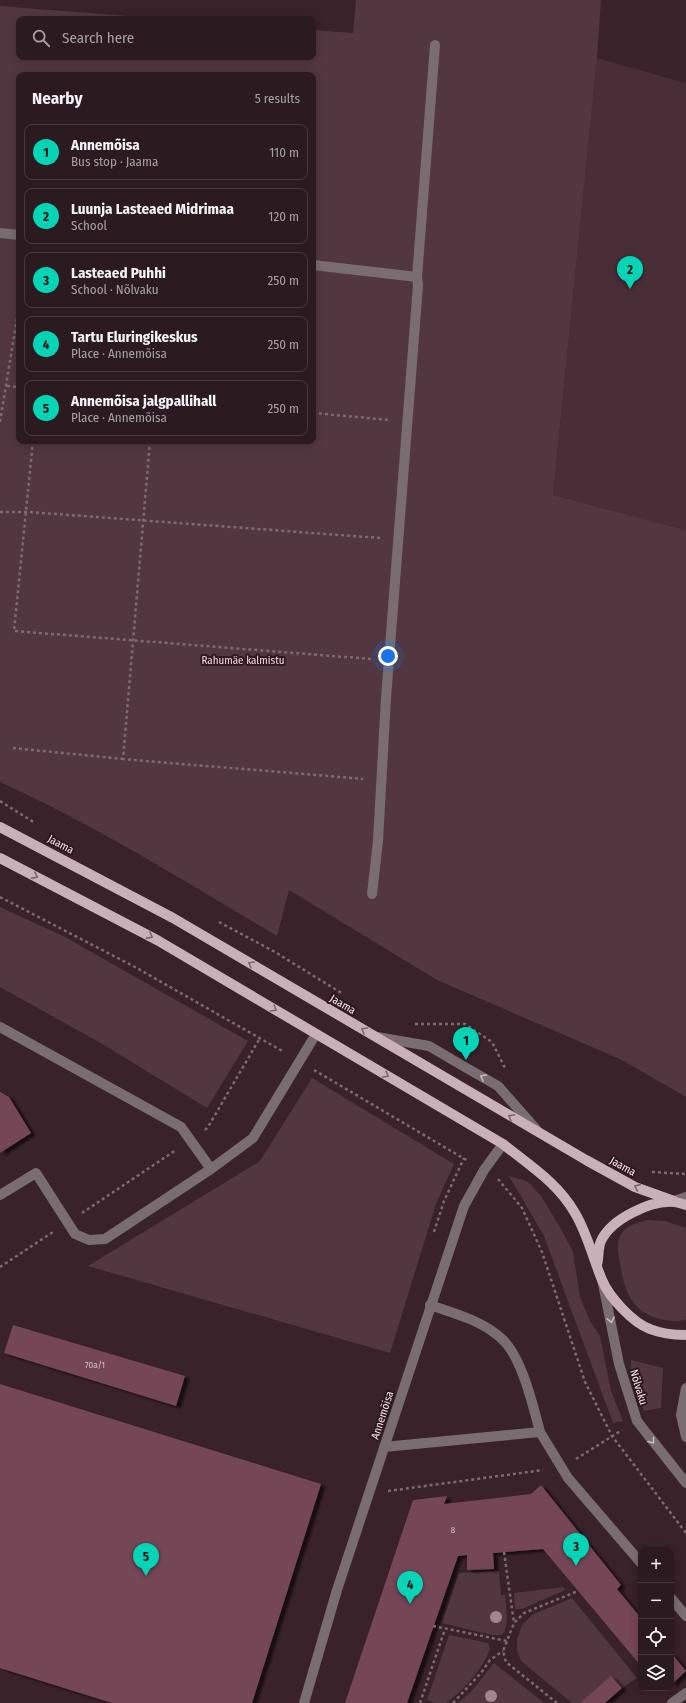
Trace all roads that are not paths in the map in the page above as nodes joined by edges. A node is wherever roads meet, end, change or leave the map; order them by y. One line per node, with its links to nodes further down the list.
1 (436, 45): 5 (street)
2 (0, 233): 3 (street)
3 (16, 235)
4 (316, 264): 5 (street)
5 (417, 277): 8 (street)
6 (0, 827): 11 (main road, Jaama, one-way to 6)
7 (0, 858): 10 (main road, one-way to 10)
8 (372, 894)
9 (0, 1027): 14 (street)
10 (316, 1034): 13 (main road, one-way to 13); 14 (street)
11 (377, 1037): 12 (main road, Jaama, one-way to 11); 12 (street, one-way to 11)
12 (540, 1134): 17 (main road, Jaama, one-way to 12)
13 (503, 1144): 19 (main road); 21 (street, Annemõisa)
14 (211, 1169): 15 (street)
15 (0, 1195)
16 (686, 1197): 17 (street)
17 (674, 1201): 18 (main road, Jaama); 19 (main road)
18 (686, 1205)
19 (598, 1265): 20 (main road)
20 (603, 1282): 22 (main road); 27 (street, Nõlvaku, one-way to 27)
21 (430, 1304): 24 (street); 26 (street, Annemõisa)
22 (686, 1335)
23 (686, 1388): 25 (street)
24 (540, 1432): 26 (street); 28 (street)
25 (686, 1437)
26 (384, 1447): 32 (street, Annemõisa)
27 (686, 1483)
28 (638, 1560)
29 (674, 1602): 30 (street)
30 (686, 1616)
31 (686, 1693): 33 (street)
32 (304, 1703)
33 (672, 1703)

